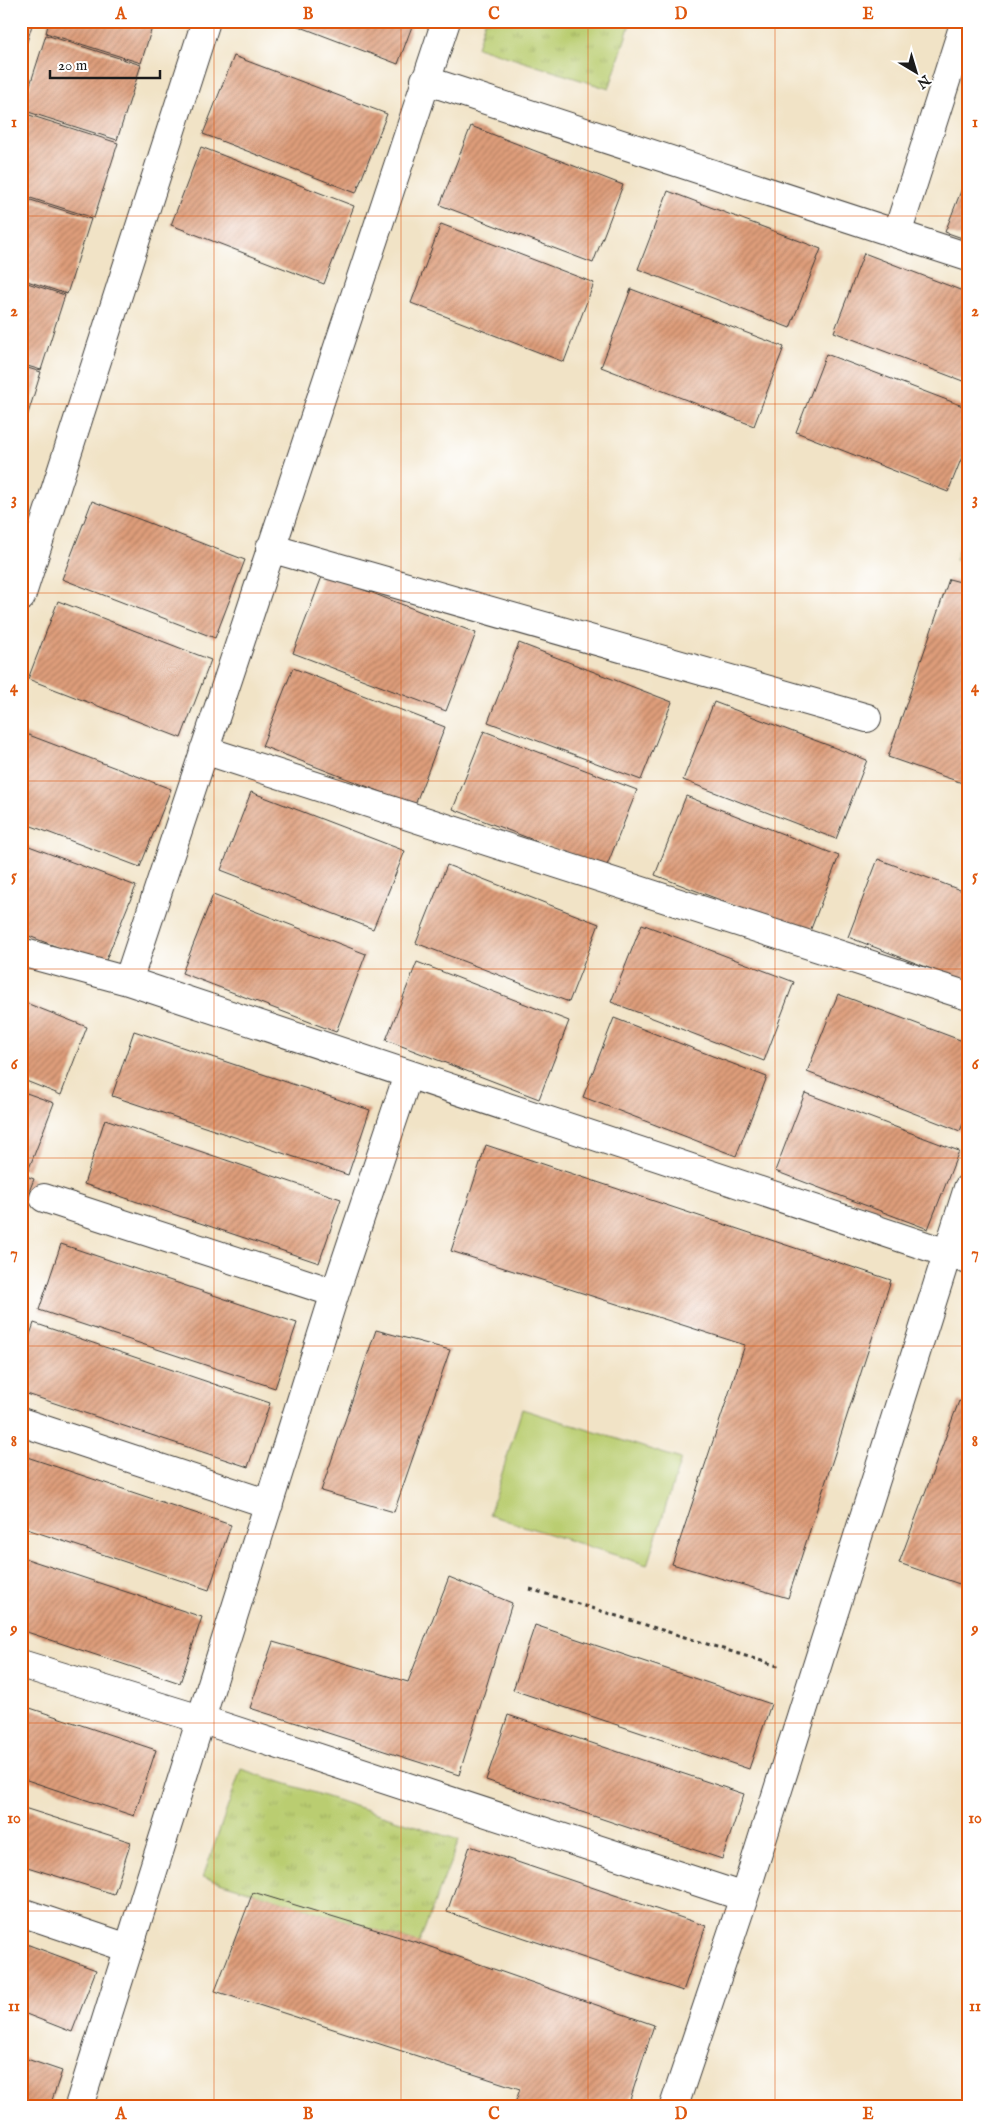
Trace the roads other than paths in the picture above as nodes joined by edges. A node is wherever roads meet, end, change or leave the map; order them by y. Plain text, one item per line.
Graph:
1 (206, 21) edge
2 (446, 21) edge
3 (965, 21) edge
4 (425, 80) junction
5 (897, 234) junction
6 (968, 257) edge
7 (270, 548) junction
8 (21, 597) edge
9 (867, 718) dead end
10 (204, 750) junction
11 (21, 952) edge
12 (128, 981) junction
13 (968, 996) edge
14 (408, 1075) junction
15 (968, 1188) edge
16 (44, 1198) dead end
17 (957, 1257) edge
18 (335, 1293) junction
19 (21, 1422) edge
20 (270, 1504) junction
21 (21, 1664) edge
22 (200, 1720) junction
23 (744, 1898) junction
24 (21, 1912) edge
25 (128, 1948) junction
26 (79, 2106) edge
27 (674, 2106) edge

1 - 8 street
2 - 4 street
3 - 5 street
4 - 5 street
4 - 7 street
5 - 6 street
7 - 9 street
7 - 10 street
10 - 12 street
10 - 13 street
11 - 12 street
12 - 14 street
14 - 17 street
14 - 18 street
15 - 17 street
16 - 18 street
17 - 23 street
18 - 20 street
19 - 20 street
20 - 22 street
21 - 22 street
22 - 23 street
22 - 25 street
23 - 27 street
24 - 25 street
25 - 26 street

